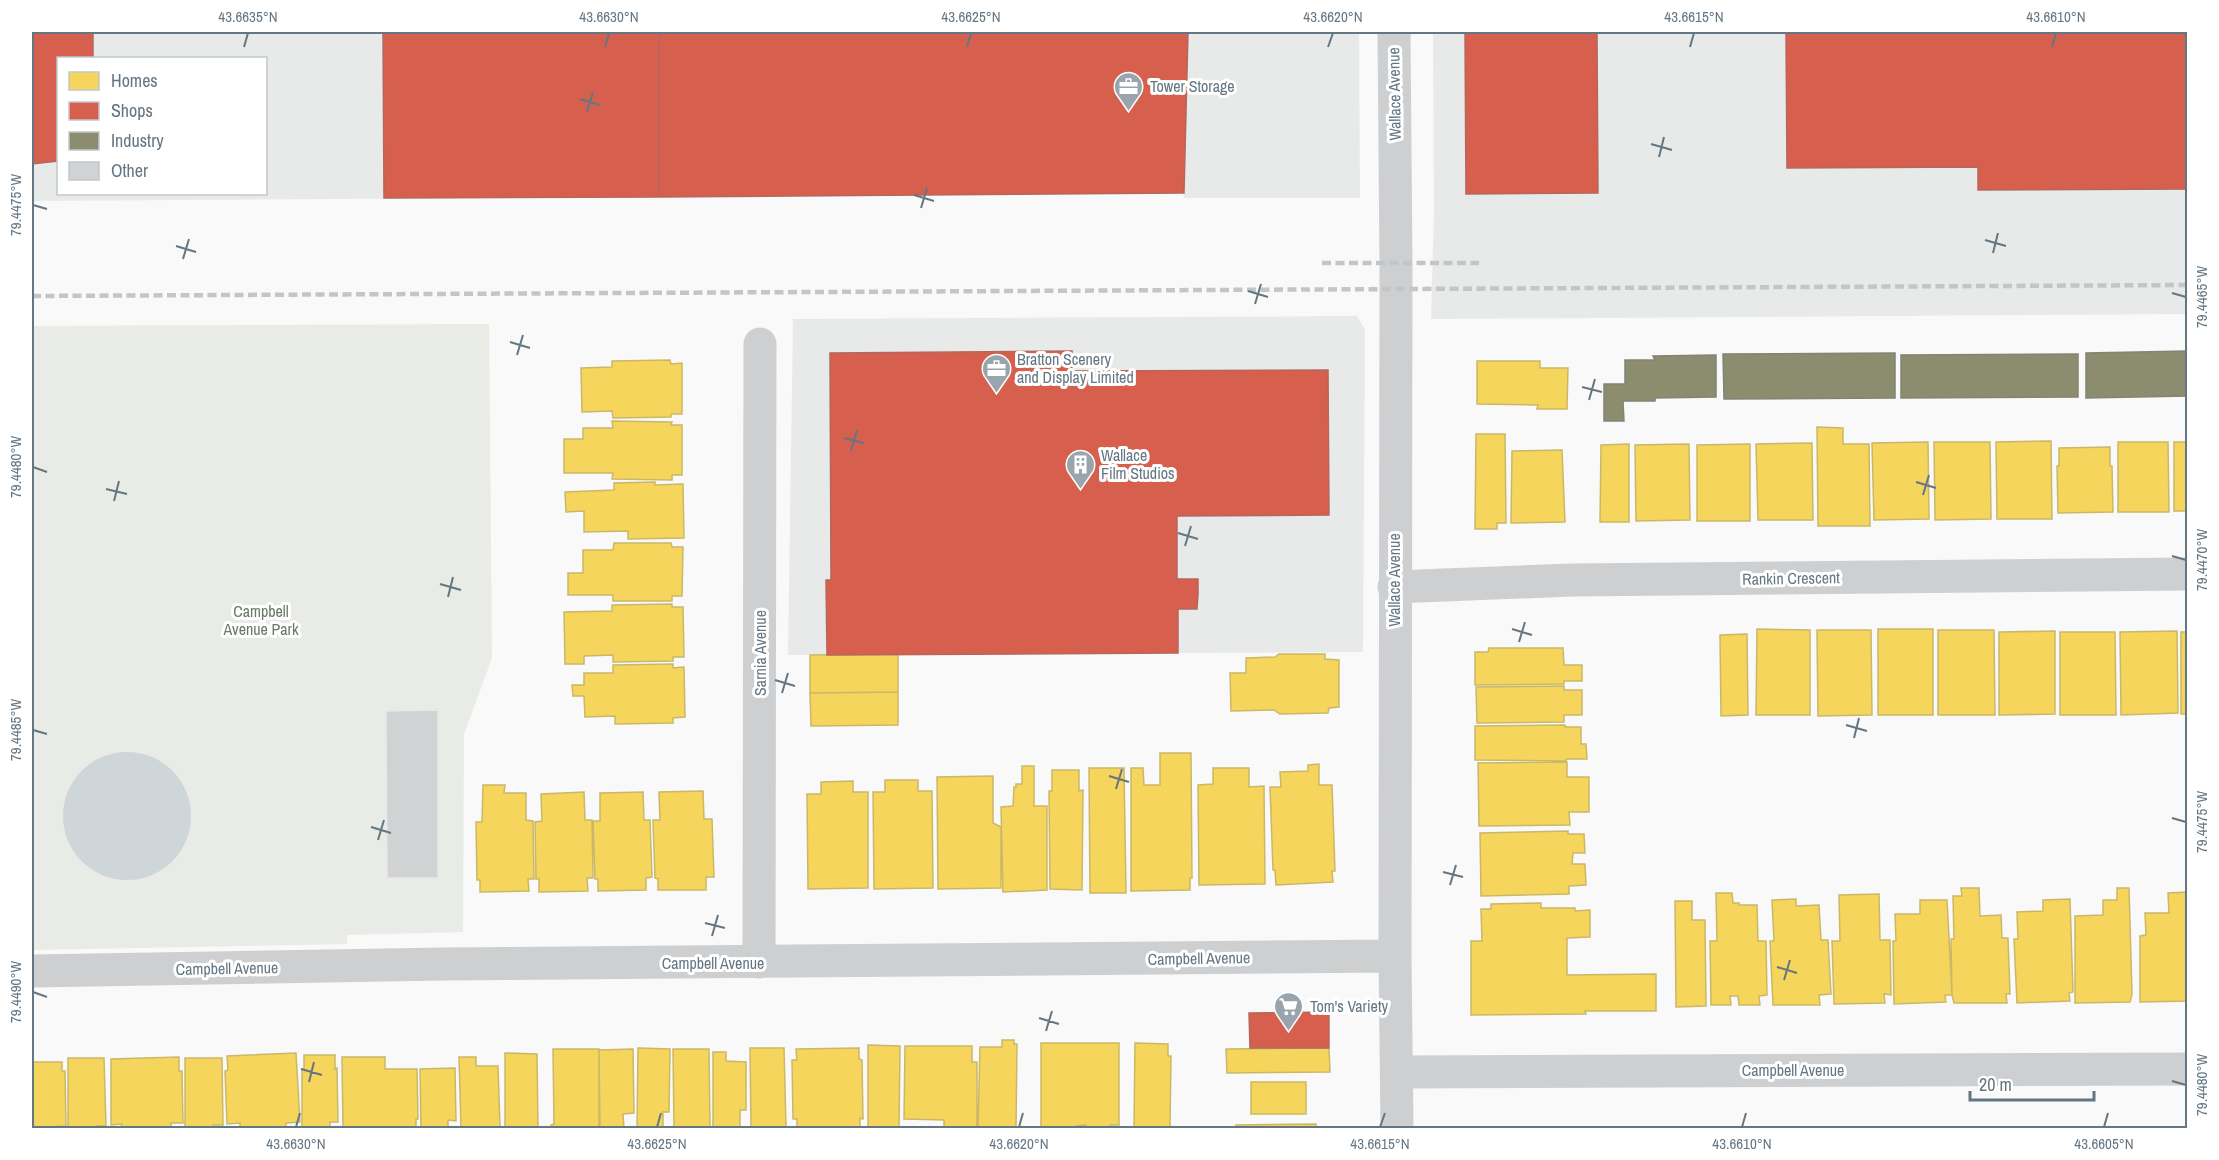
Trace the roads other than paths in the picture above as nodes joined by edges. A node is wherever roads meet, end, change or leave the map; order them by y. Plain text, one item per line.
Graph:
1 (1394, 32) edge
2 (760, 344) dead end
3 (2187, 574) edge
4 (1394, 587) junction
5 (1395, 956) junction
6 (759, 962) junction
7 (32, 971) edge
8 (2187, 1069) edge
9 (1398, 1072) junction
10 (1397, 1128) edge

1 - 4 street, Wallace Avenue
2 - 6 street, Sarnia Avenue
3 - 4 street, Rankin Crescent
4 - 5 street, Wallace Avenue
5 - 6 street, Campbell Avenue
5 - 9 street, Wallace Avenue
6 - 7 street, Campbell Avenue
8 - 9 street, Campbell Avenue
9 - 10 street, Wallace Avenue

